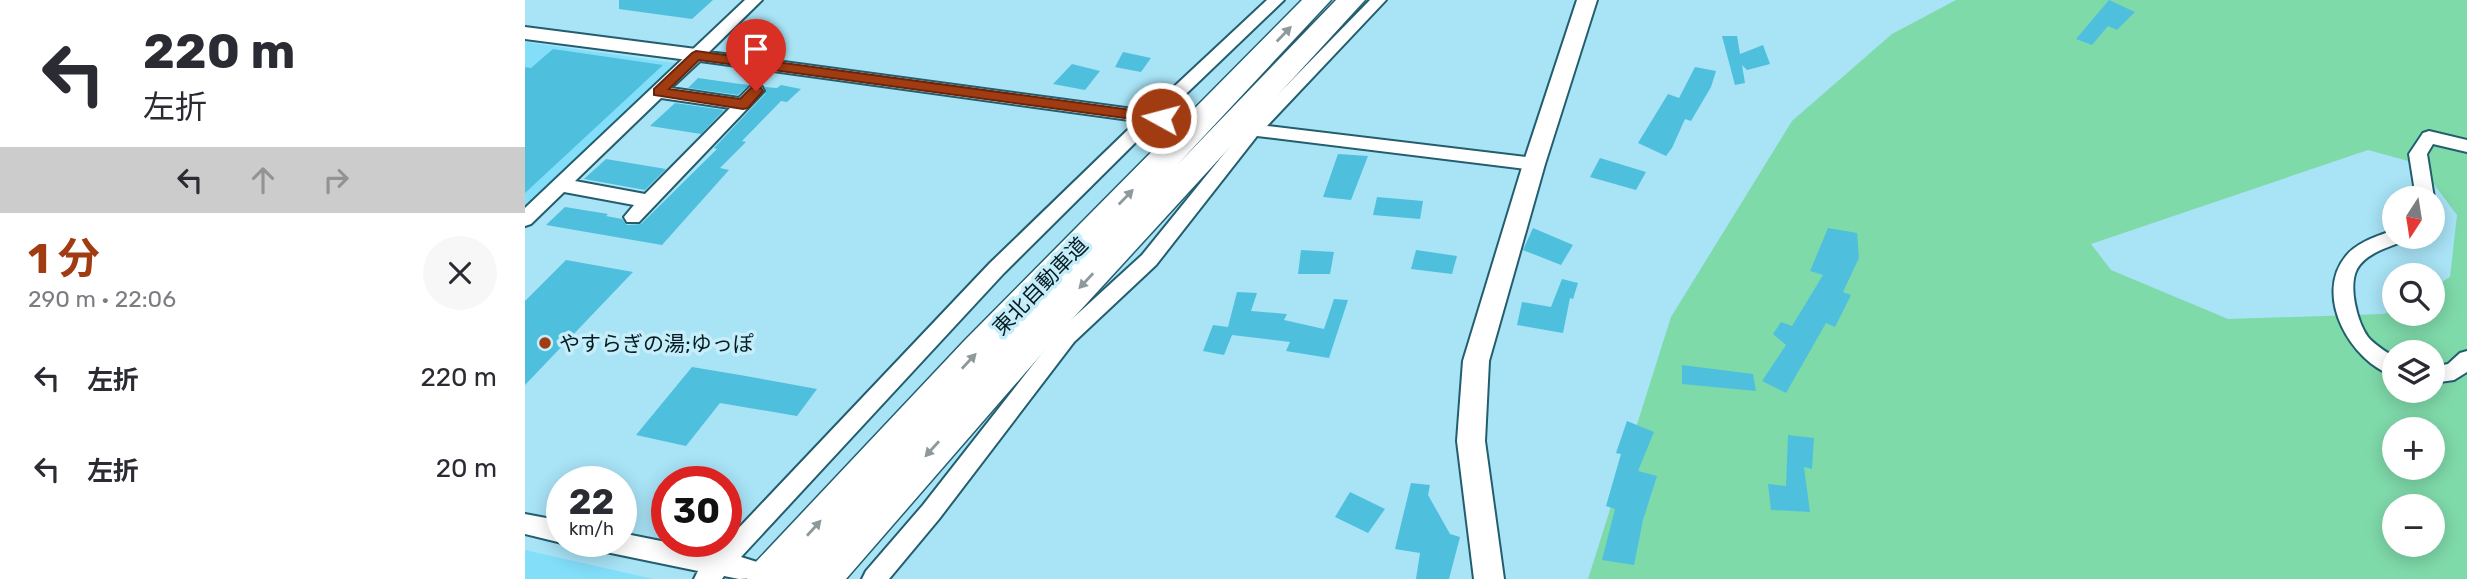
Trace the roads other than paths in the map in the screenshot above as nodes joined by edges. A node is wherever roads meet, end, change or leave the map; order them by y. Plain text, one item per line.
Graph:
1 (754, 0) edge
2 (1276, 0) edge
3 (1317, 0) edge
4 (1351, 0) edge
5 (1378, 0) edge
6 (1587, 0) edge
7 (525, 33) edge
8 (696, 55) junction
9 (756, 91) dead end
10 (658, 92) junction
11 (743, 104) junction
12 (1156, 118) junction
13 (1247, 130) junction
14 (2467, 146) edge
15 (1534, 164) junction
16 (560, 185) junction
17 (2423, 186) edge
18 (649, 201) junction
19 (633, 217) dead end
20 (525, 219) edge
21 (2382, 243) edge
22 (2467, 359) edge
23 (2382, 360) edge
24 (2445, 373) edge
25 (525, 524) edge
26 (546, 529) edge
27 (637, 550) edge
28 (713, 571) edge
29 (759, 575) edge
30 (818, 579) edge
31 (874, 579) edge
32 (1489, 579) edge

1 - 8 street
2 - 12 street
29 -> 3 highway, 東北自動車道
4 -> 30 highway, 東北自動車道
5 - 13 street
6 - 15 street
7 - 8 street
8 - 10 street
8 - 12 street
9 - 11 street
10 - 11 street
10 - 16 street
11 - 18 street
12 - 28 street
13 - 15 street
13 - 31 street
14 - 17 street
15 - 32 street
16 - 18 street
16 - 20 street
18 - 19 street
21 - 23 street
22 - 24 street
25 - 26 street
27 - 28 street
28 - 29 street

